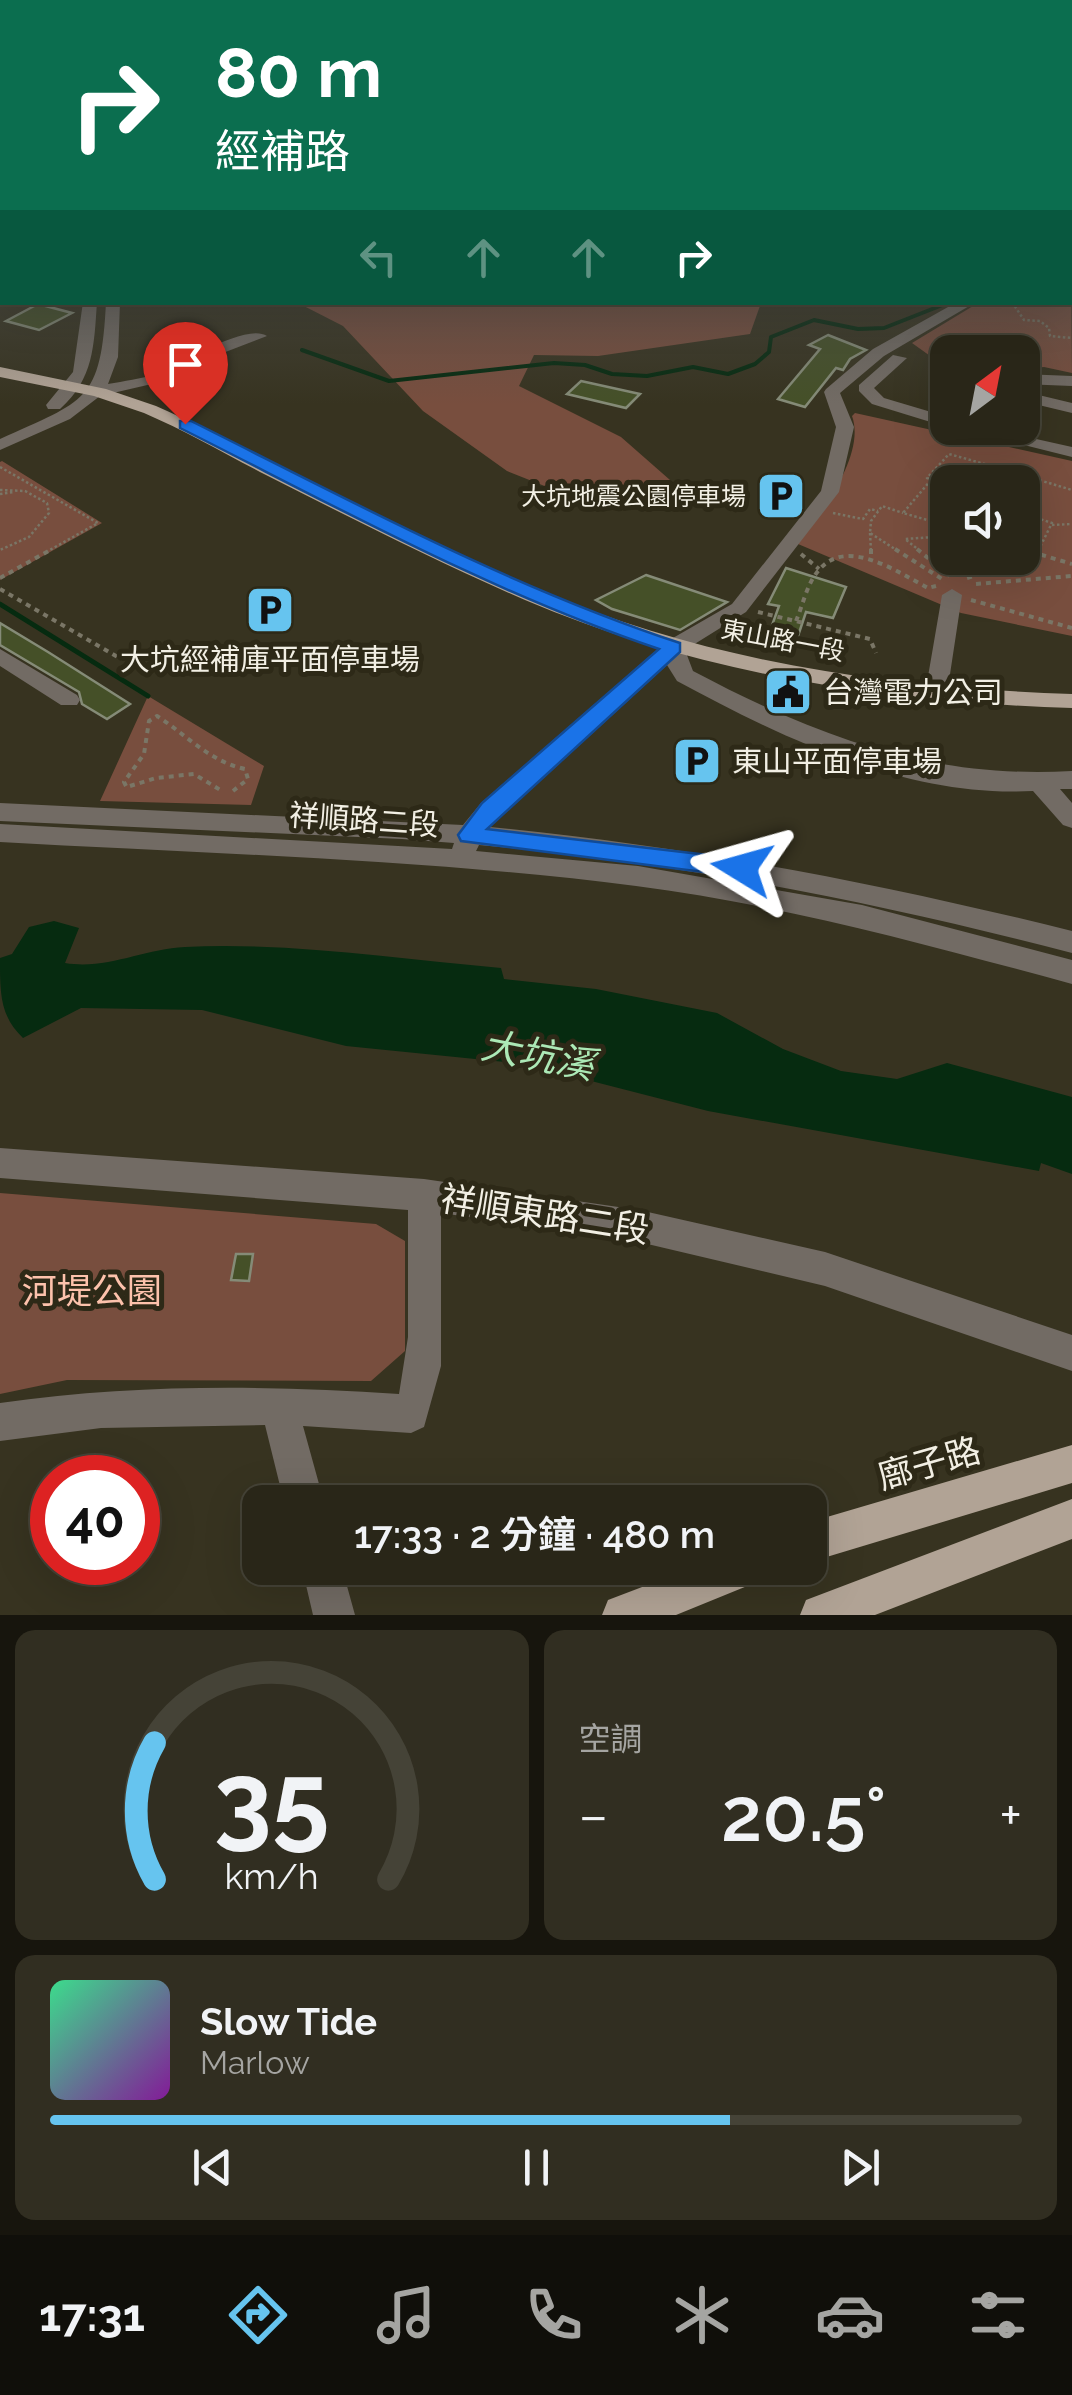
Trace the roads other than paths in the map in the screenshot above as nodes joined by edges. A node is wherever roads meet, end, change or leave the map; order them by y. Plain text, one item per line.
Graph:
1 (90, 305) edge
2 (113, 305) edge
3 (964, 305) edge
4 (259, 336) dead end
5 (899, 358) dead end
6 (0, 372) edge
7 (1040, 380) edge
8 (1072, 381) edge
9 (76, 387) junction
10 (98, 391) junction
11 (1040, 400) edge
12 (1072, 408) edge
13 (930, 417) edge
14 (0, 432) edge
15 (0, 445) edge
16 (1040, 445) edge
17 (1072, 452) edge
18 (952, 585) road end
19 (674, 647) junction
20 (0, 656) edge
21 (936, 694) junction
22 (69, 700) dead end
23 (1072, 701) edge
24 (1072, 780) edge
25 (1041, 784) junction
26 (0, 812) edge
27 (1072, 819) edge
28 (0, 833) edge
29 (466, 847) junction
30 (1072, 942) edge
31 (1072, 972) edge
32 (0, 1163) edge
33 (424, 1195) junction
34 (1072, 1354) edge
35 (278, 1404) junction
36 (0, 1422) edge
37 (1072, 1464) edge
38 (299, 1485) edge
39 (1072, 1519) edge
40 (827, 1537) edge
41 (326, 1585) edge
42 (700, 1585) edge
43 (334, 1615) edge
44 (623, 1615) edge
45 (821, 1615) edge

1 - 9 street
2 - 10 street
3 - 19 street
4 - 10 street
5 - 13 street
6 - 9 main road, 東山路一段
7 - 8 street
9 - 10 main road, 東山路一段
9 - 14 street
10 - 15 street
10 - 19 main road, 東山路一段
11 - 12 street
16 - 17 street
18 - 21 street
19 - 21 main road, 東山路一段
19 - 25 street
19 - 29 street
20 - 22 street
21 - 23 main road, 東山路一段
24 - 25 street
25 - 27 street
26 - 29 street, 祥順路二段
28 - 29 street, 祥順路二段
29 - 30 street, 祥順路二段
29 - 31 street, 祥順路二段
32 - 33 street, 祥順東路二段
33 - 34 street, 祥順東路二段
33 - 35 street
35 - 36 street
35 - 38 street
37 - 40 main road, 廍子路
39 - 45 main road
41 - 43 street
42 - 44 main road

